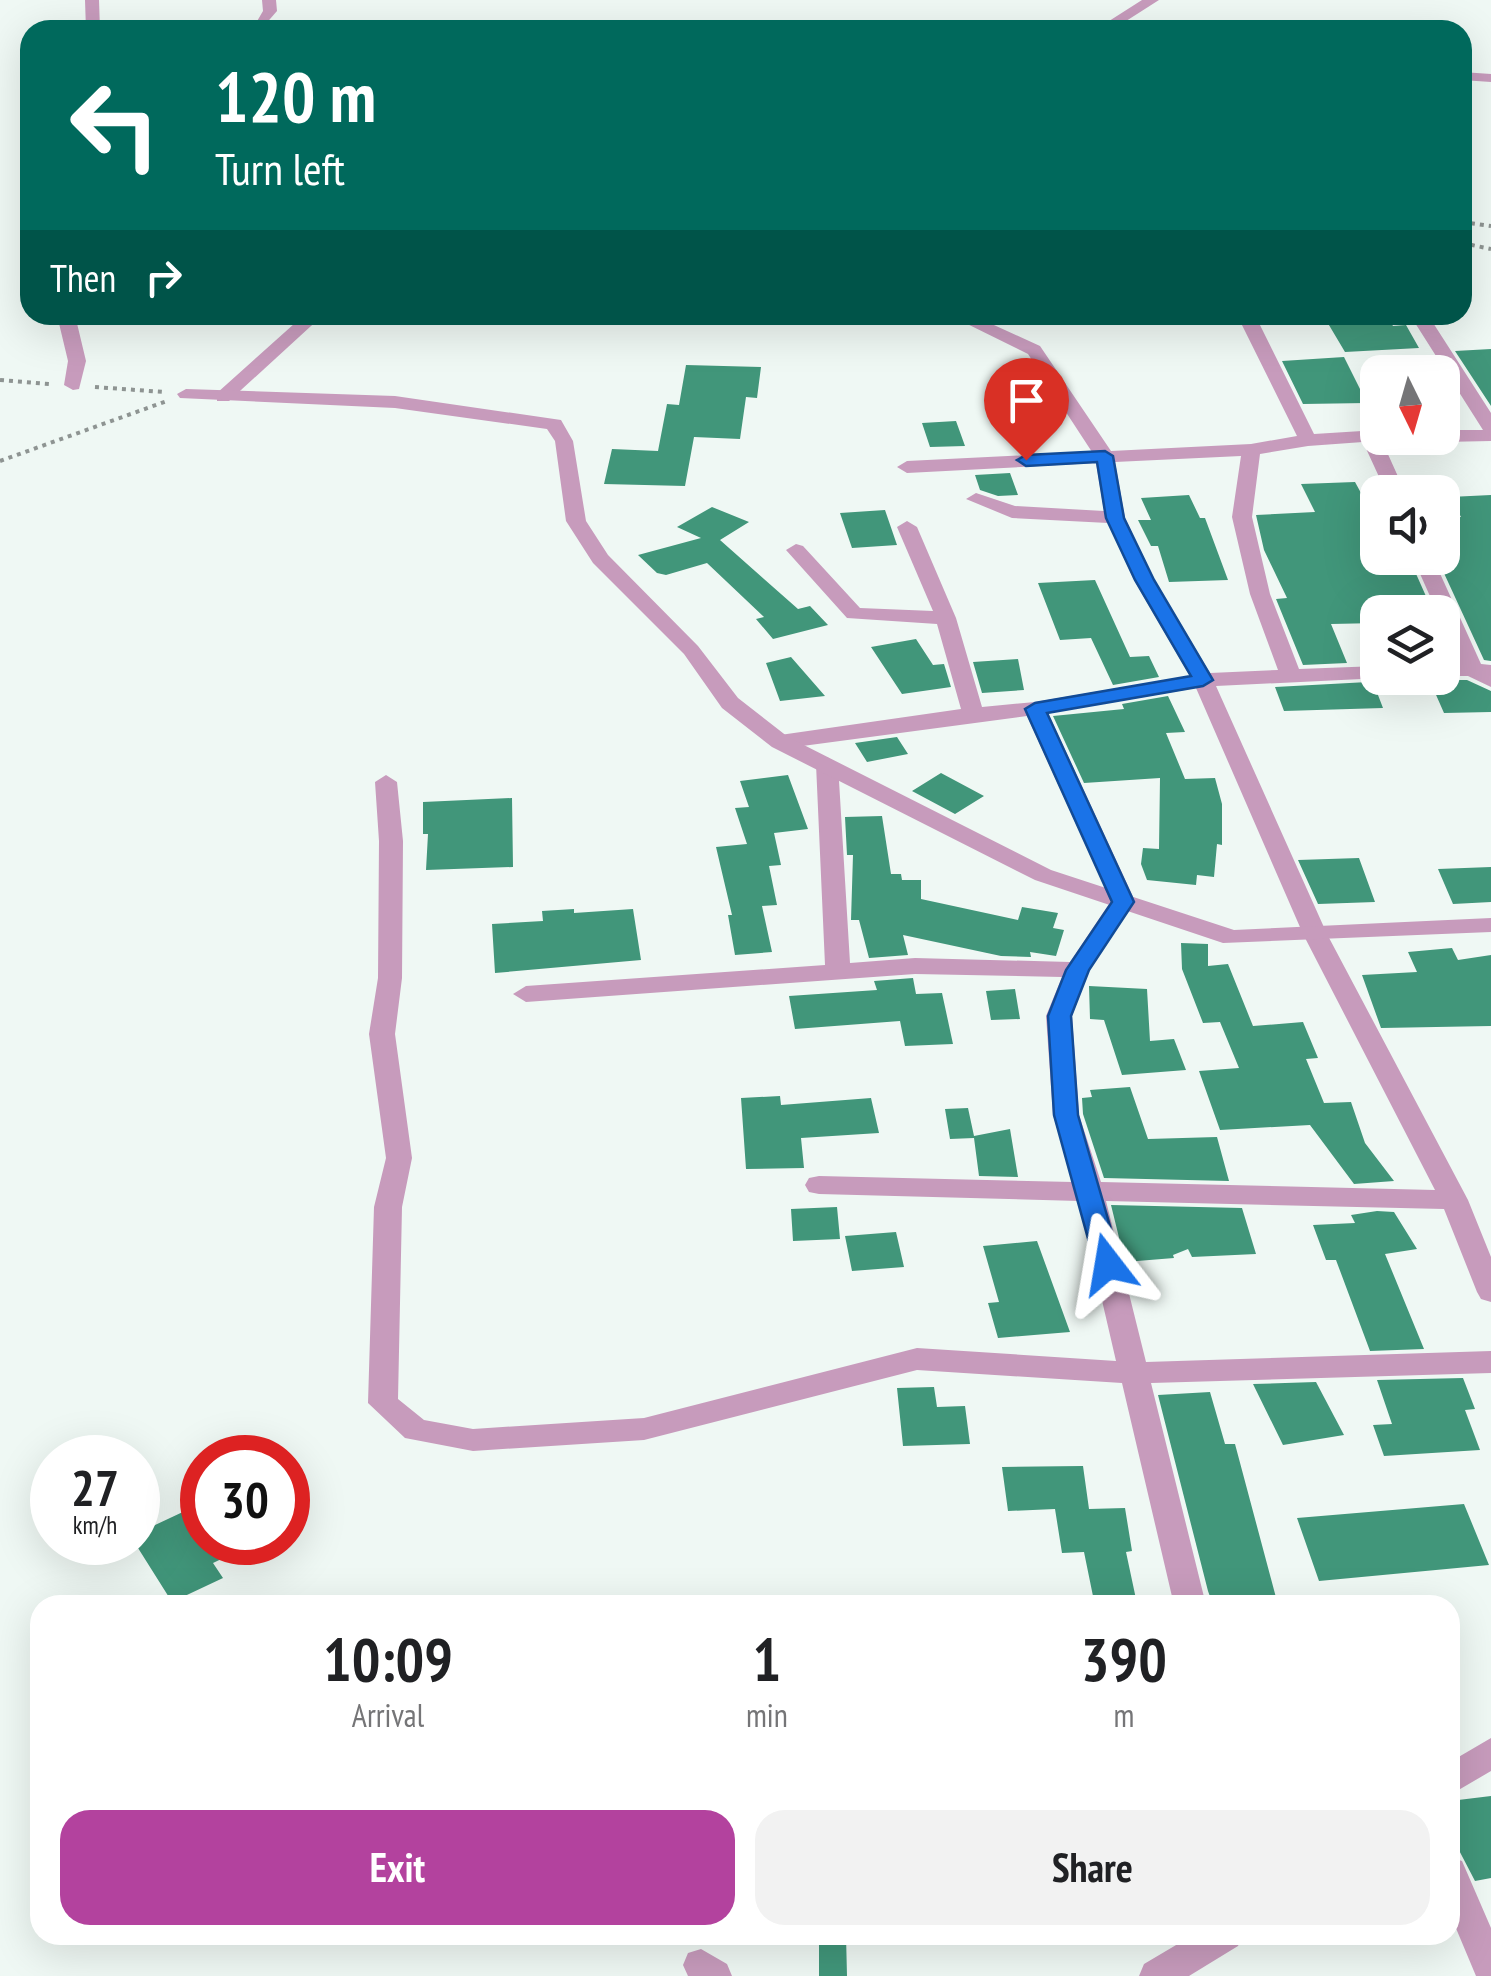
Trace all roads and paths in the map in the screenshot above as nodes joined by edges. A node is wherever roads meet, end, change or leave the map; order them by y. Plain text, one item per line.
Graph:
1 (1152, 0) edge
2 (1119, 20) edge
3 (68, 325) edge
4 (303, 325) edge
5 (980, 325) edge
6 (1251, 325) edge
7 (1425, 325) edge
8 (73, 386) dead end
9 (186, 394) joint
10 (222, 396) junction
11 (1491, 428) edge
12 (1491, 435) edge
13 (1460, 436) edge
14 (1360, 437) edge
15 (1308, 440) junction
16 (1250, 450) junction
17 (1105, 456) junction
18 (0, 460) edge
19 (906, 466) dead end
20 (976, 499) dead end
21 (1115, 518) junction
22 (907, 527) dead end
23 (796, 550) dead end
24 (1432, 575) edge
25 (946, 618) junction
26 (1360, 672) edge
27 (1460, 672) edge
28 (1290, 674) junction
29 (1485, 674) edge
30 (1203, 680) junction
31 (1035, 709) junction
32 (973, 714) junction
33 (780, 742) junction
34 (827, 764) junction
35 (386, 782) dead end
36 (1123, 902) junction
37 (1491, 925) edge
38 (1314, 934) junction
39 (1078, 970) junction
40 (838, 972) junction
41 (526, 994) dead end
42 (818, 1185) dead end
43 (1090, 1191) junction
44 (1454, 1200) junction
45 (1491, 1292) edge
46 (1491, 1362) edge
47 (1135, 1373) junction
48 (1188, 1595) edge
49 (1491, 1752) edge
50 (1460, 1774) edge
51 (1460, 1896) edge
52 (1208, 1945) edge
53 (1491, 1970) edge
54 (1157, 1976) edge

1 - 2 street
3 - 8 street
4 - 10 street
5 - 17 street
6 - 15 street
7 - 11 street
9 - 10 street
9 - 18 path
10 - 33 street
12 - 13 street
14 - 15 street
15 - 16 street
16 - 17 street
16 - 28 street
17 - 19 street
17 - 21 street
20 - 21 street
21 - 30 street
22 - 25 street
23 - 25 street
24 - 29 street
25 - 32 street
26 - 28 street
27 - 29 street
28 - 30 street
30 - 31 street
30 - 38 street
31 - 32 street
31 - 36 street
32 - 33 street
33 - 34 street
34 - 36 street
34 - 40 street
35 - 47 street
36 - 38 street
36 - 39 street
37 - 38 street
38 - 44 street
39 - 40 street
39 - 43 street
40 - 41 street
42 - 43 street
43 - 44 street
43 - 47 street
44 - 45 street
46 - 47 street
47 - 48 street
49 - 50 street
51 - 53 street
52 - 54 street

